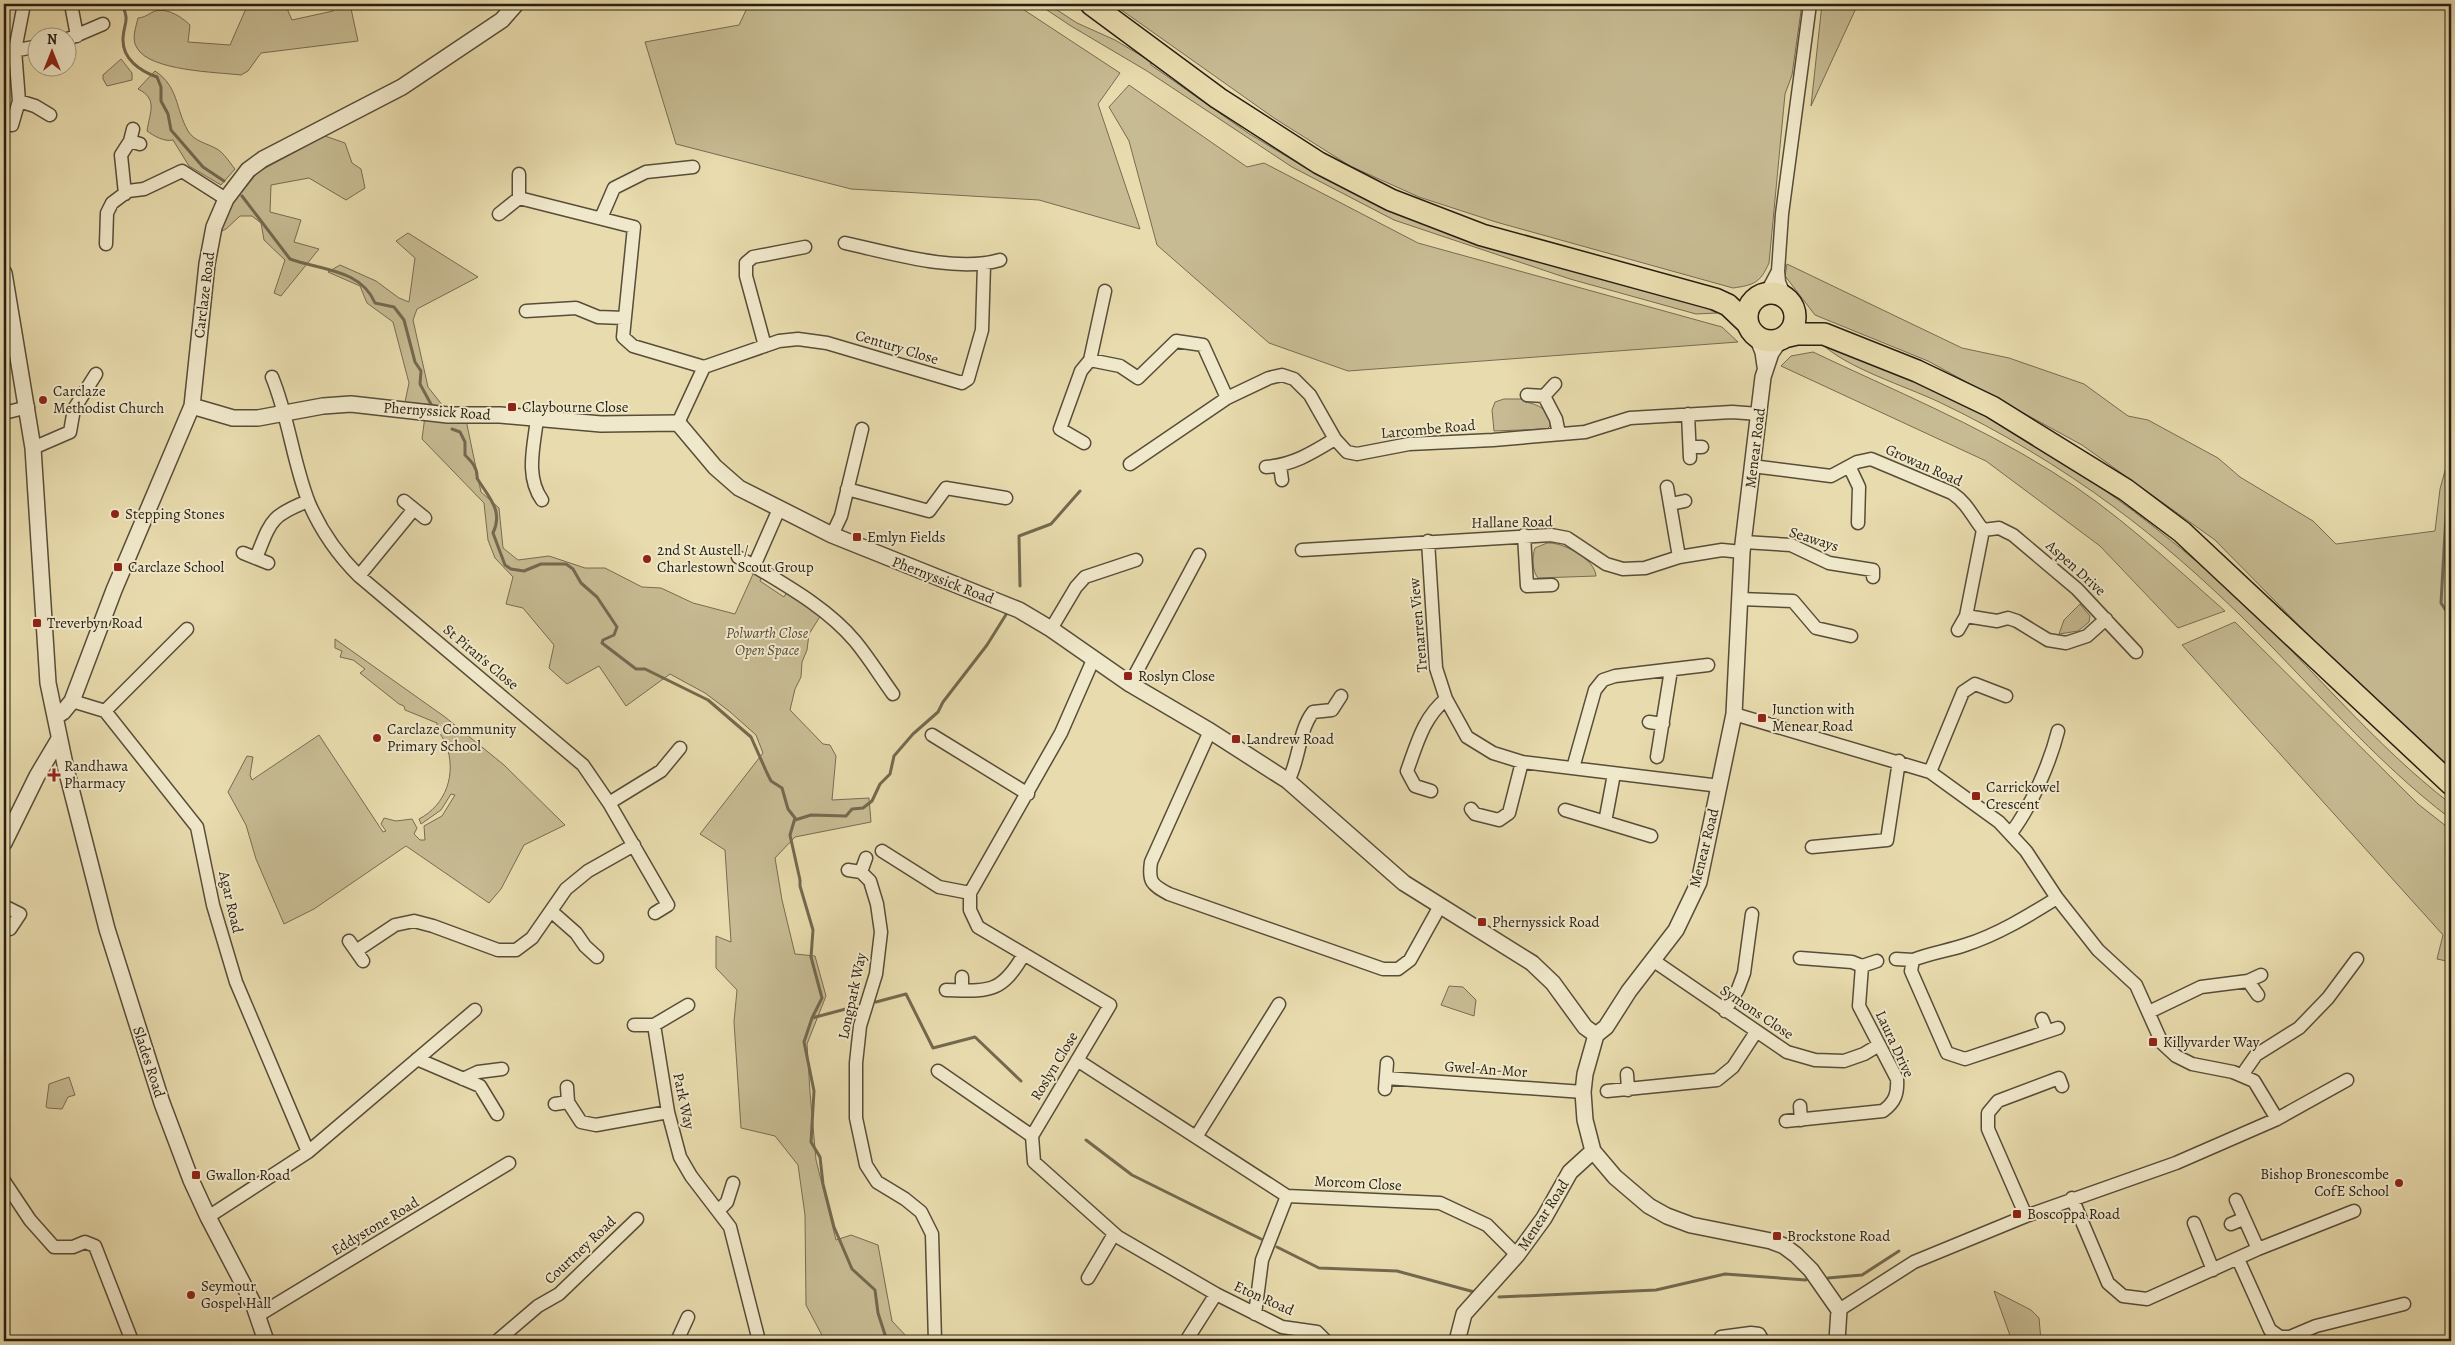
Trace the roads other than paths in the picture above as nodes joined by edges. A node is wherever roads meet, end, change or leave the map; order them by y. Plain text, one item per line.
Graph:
1 (24, 4) edge
2 (71, 4) edge
3 (516, 4) edge
4 (1091, 4) edge
5 (1810, 4) edge
6 (103, 24) dead end
7 (72, 28) edge
8 (78, 34) edge
9 (28, 48) edge
10 (9, 51) edge
11 (19, 101) junction
12 (50, 115) dead end
13 (4, 125) edge
14 (134, 138) dead end
15 (693, 167) dead end
16 (519, 174) dead end
17 (125, 194) junction
18 (519, 198) junction
19 (226, 199) junction
20 (499, 214) dead end
21 (601, 218) junction
22 (846, 243) dead end
23 (106, 244) dead end
24 (805, 246) dead end
25 (1000, 260) dead end
26 (984, 265) junction
27 (1778, 271) junction
28 (4, 273) edge
29 (1105, 291) dead end
30 (1758, 296) junction
31 (1715, 299) junction
32 (1788, 302) junction
33 (526, 310) dead end
34 (624, 318) junction
35 (1752, 331) junction
36 (1824, 334) junction
37 (1782, 338) junction
38 (765, 346) junction
39 (1090, 360) junction
40 (704, 368) junction
41 (1765, 368) junction
42 (96, 374) dead end
43 (272, 377) dead end
44 (1555, 384) dead end
45 (1527, 395) dead end
46 (1544, 396) junction
47 (1227, 398) junction
48 (192, 406) junction
49 (28, 407) junction
50 (4, 413) edge
51 (285, 414) junction
52 (1688, 414) junction
53 (1759, 414) junction
54 (537, 419) junction
55 (678, 423) junction
56 (862, 428) dead end
57 (1559, 434) junction
58 (1335, 439) junction
59 (1084, 443) dead end
60 (33, 448) junction
61 (1694, 451) dead end
62 (1130, 464) dead end
63 (1280, 466) junction
64 (1752, 466) junction
65 (1266, 467) dead end
66 (1850, 468) junction
67 (1282, 480) dead end
68 (1667, 488) dead end
69 (847, 489) junction
70 (1006, 498) dead end
71 (542, 500) dead end
72 (308, 501) junction
73 (404, 501) dead end
74 (1685, 501) dead end
75 (1671, 504) junction
76 (414, 509) junction
77 (779, 509) junction
78 (425, 518) dead end
79 (1858, 523) dead end
80 (1983, 530) junction
81 (832, 535) junction
82 (1524, 535) junction
83 (1428, 541) junction
84 (1743, 547) junction
85 (1302, 550) dead end
86 (243, 553) dead end
87 (1199, 555) dead end
88 (738, 557) dead end
89 (1679, 557) junction
90 (1136, 560) dead end
91 (754, 566) junction
92 (1874, 569) dead end
93 (359, 576) junction
94 (1552, 585) dead end
95 (1740, 599) junction
96 (1966, 616) junction
97 (2106, 619) junction
98 (188, 629) dead end
99 (1051, 629) junction
100 (1958, 630) dead end
101 (1852, 636) dead end
102 (2136, 652) dead end
103 (1093, 660) junction
104 (1708, 665) dead end
105 (1671, 670) junction
106 (1130, 684) junction
107 (893, 694) dead end
108 (1340, 696) dead end
109 (2006, 696) dead end
110 (1446, 699) junction
111 (72, 701) junction
112 (104, 711) junction
113 (1734, 714) junction
114 (55, 717) junction
115 (1649, 722) dead end
116 (1663, 724) junction
117 (1210, 730) junction
118 (2058, 731) dead end
119 (932, 735) dead end
120 (59, 739) junction
121 (681, 744) dead end
122 (1657, 757) dead end
123 (1899, 761) junction
124 (1522, 762) junction
125 (1573, 768) junction
126 (1930, 772) junction
127 (1614, 774) junction
128 (1288, 781) junction
129 (2451, 784) edge
130 (1720, 786) junction
131 (1430, 791) dead end
132 (1028, 794) junction
133 (609, 803) junction
134 (1471, 809) dead end
135 (1565, 810) dead end
136 (1605, 822) junction
137 (2011, 833) junction
138 (1651, 836) dead end
139 (4, 843) edge
140 (634, 845) junction
141 (1812, 846) dead end
142 (882, 851) dead end
143 (866, 858) dead end
144 (848, 870) dead end
145 (861, 872) junction
146 (970, 893) junction
147 (2057, 898) junction
148 (4, 906) edge
149 (1440, 906) junction
150 (550, 910) junction
151 (655, 913) dead end
152 (1752, 914) dead end
153 (10, 929) dead end
154 (356, 951) dead end
155 (1024, 954) junction
156 (597, 957) dead end
157 (1800, 958) dead end
158 (2357, 959) dead end
159 (1896, 960) dead end
160 (1913, 960) junction
161 (1654, 961) junction
162 (1877, 961) dead end
163 (1862, 966) junction
164 (2261, 974) dead end
165 (2248, 981) junction
166 (946, 990) dead end
167 (2258, 995) dead end
168 (1279, 1004) dead end
169 (688, 1005) dead end
170 (475, 1010) dead end
171 (1725, 1011) junction
172 (2149, 1012) junction
173 (634, 1025) dead end
174 (654, 1025) junction
175 (2049, 1026) dead end
176 (1756, 1032) junction
177 (1596, 1035) junction
178 (1879, 1045) junction
179 (417, 1059) junction
180 (1077, 1060) junction
181 (1388, 1063) dead end
182 (502, 1069) dead end
183 (938, 1071) dead end
184 (1627, 1074) dead end
185 (2242, 1075) junction
186 (463, 1079) junction
187 (2347, 1080) dead end
188 (2062, 1086) dead end
189 (568, 1087) dead end
190 (1628, 1090) junction
191 (1583, 1092) junction
192 (1607, 1092) dead end
193 (568, 1102) junction
194 (555, 1104) dead end
195 (1800, 1106) dead end
196 (668, 1112) junction
197 (497, 1114) dead end
198 (2277, 1119) junction
199 (1802, 1120) junction
200 (1786, 1121) dead end
201 (1032, 1136) junction
202 (1196, 1137) junction
203 (1593, 1151) junction
204 (308, 1152) junction
205 (509, 1163) dead end
206 (4, 1181) edge
207 (733, 1183) dead end
208 (1287, 1196) junction
209 (2072, 1198) junction
210 (2236, 1200) dead end
211 (2354, 1210) dead end
212 (718, 1211) junction
213 (2026, 1216) junction
214 (208, 1217) junction
215 (637, 1219) dead end
216 (2243, 1219) junction
217 (2194, 1222) dead end
218 (2231, 1224) dead end
219 (1114, 1234) junction
220 (2258, 1249) junction
221 (1517, 1255) junction
222 (2238, 1259) junction
223 (2213, 1270) junction
224 (1088, 1278) dead end
225 (1216, 1294) junction
226 (2396, 1302) dead end
227 (1839, 1310) junction
228 (1255, 1314) junction
229 (257, 1316) junction
230 (688, 1317) dead end
231 (1721, 1338) dead end
232 (2280, 1339) edge
233 (132, 1341) edge
234 (266, 1341) edge
235 (497, 1341) edge
236 (677, 1341) edge
237 (759, 1341) edge
238 (935, 1341) edge
239 (1186, 1341) edge
240 (1326, 1341) edge
241 (1457, 1341) edge
242 (1763, 1341) edge
243 (1837, 1341) edge

1 - 10 street
2 - 7 street
3 - 19 street, Carclaze Road
4 - 31 highway
5 - 27 street
6 - 8 street
9 - 10 street
10 - 11 street
11 - 12 street
11 - 13 street
14 - 17 street
15 - 21 street
16 - 18 street
17 - 19 street
17 - 23 street
18 - 20 street
18 - 21 street
19 - 48 street, Carclaze Road
21 - 34 street
22 - 26 street
24 - 38 street
25 - 26 street
26 - 38 street, Century Close
27 - 30 street
27 - 32 street
28 - 49 street
29 - 39 street
30 - 31 highway
30 - 32 highway
30 - 35 highway
31 - 35 highway
32 - 36 highway
32 - 37 highway
33 - 34 street
34 - 40 street
35 - 37 highway
35 - 41 street, Menear Road
36 - 37 highway
36 - 129 highway
37 - 41 street, Menear Road
38 - 40 street, Century Close
39 - 47 street
39 - 59 street
40 - 55 street
41 - 53 street, Menear Road
42 - 60 street
43 - 51 street, St Piran's Close
44 - 46 street
45 - 46 street
46 - 57 street
47 - 58 street, Larcombe Road
47 - 62 street, Larcombe Road
48 - 51 street, Phernyssick Road
48 - 111 street, Carclaze Road
49 - 50 street
49 - 60 street
51 - 54 street, Phernyssick Road
51 - 72 street, St Piran's Close
52 - 53 street, Larcombe Road
52 - 57 street, Larcombe Road
52 - 61 street
53 - 64 street, Menear Road
54 - 55 street, Phernyssick Road
54 - 71 street
55 - 77 street, Phernyssick Road
56 - 69 street
57 - 58 street, Larcombe Road
58 - 63 street
60 - 114 street
63 - 65 street
63 - 67 street
64 - 66 street, Growan Road
64 - 84 street, Menear Road
66 - 79 street
66 - 80 street, Growan Road
68 - 75 street
69 - 70 street
69 - 81 street
72 - 86 street
72 - 93 street, St Piran's Close
73 - 76 street
74 - 75 street
75 - 89 street
76 - 78 street
76 - 93 street
77 - 81 street, Phernyssick Road
77 - 91 street
80 - 96 street
80 - 97 street, Aspen Drive
81 - 99 street, Phernyssick Road
82 - 83 street, Hallane Road
82 - 89 street, Hallane Road
82 - 94 street
83 - 85 street, Hallane Road
83 - 110 street, Trenarren View
84 - 89 street, Hallane Road
84 - 92 street, Seaways
84 - 95 street, Menear Road
87 - 106 street
88 - 91 street
90 - 99 street
91 - 107 street
93 - 133 street, St Piran's Close
95 - 101 street
95 - 113 street, Menear Road
96 - 97 street
96 - 100 street
97 - 102 street, Aspen Drive
98 - 112 street
99 - 103 street, Phernyssick Road
103 - 106 street, Phernyssick Road
103 - 132 street
104 - 105 street
105 - 116 street
105 - 125 street
106 - 117 street, Phernyssick Road
108 - 128 street
109 - 126 street
110 - 124 street, Trenarren View
110 - 131 street
111 - 112 street
111 - 114 street, Carclaze Road
112 - 204 street, Agar Road
113 - 123 street
113 - 130 street, Menear Road
114 - 120 street
115 - 116 street
116 - 122 street
117 - 128 street, Phernyssick Road
117 - 149 street
118 - 137 street
119 - 132 street
120 - 139 street
120 - 214 street, Slades Road
121 - 133 street
123 - 126 street
123 - 141 street
124 - 125 street, Trenarren View
124 - 134 street
125 - 127 street, Trenarren View
126 - 137 street
127 - 130 street, Trenarren View
127 - 136 street
128 - 149 street, Phernyssick Road
130 - 161 street, Menear Road
132 - 146 street
133 - 140 street, St Piran's Close
135 - 136 street
136 - 138 street
137 - 147 street
140 - 150 street
140 - 151 street, St Piran's Close
142 - 146 street
143 - 145 street
144 - 145 street
145 - 238 street, Longpark Way
146 - 155 street, Roslyn Close
147 - 160 street
147 - 172 street
148 - 153 street
149 - 177 street, Phernyssick Road
150 - 154 street
150 - 156 street
152 - 171 street
155 - 166 street
155 - 180 street, Roslyn Close
157 - 163 street
158 - 185 street
159 - 160 street
160 - 175 street
161 - 171 street, Symons Close
161 - 177 street, Menear Road
162 - 163 street
163 - 178 street, Laura Drive
164 - 165 street
165 - 167 street
165 - 172 street
168 - 202 street
169 - 174 street
170 - 179 street
171 - 176 street, Symons Close
172 - 185 street
173 - 174 street
174 - 196 street, Park Way
176 - 178 street, Symons Close
176 - 190 street
177 - 191 street, Menear Road
178 - 199 street, Laura Drive
179 - 186 street
179 - 204 street
180 - 201 street, Roslyn Close
180 - 202 street
181 - 191 street, Gwel-An-Mor
182 - 186 street
183 - 201 street
184 - 190 street
185 - 198 street
186 - 197 street
187 - 198 street
188 - 213 street
189 - 193 street
190 - 192 street
191 - 203 street, Menear Road
193 - 194 street
193 - 196 street
195 - 199 street
196 - 212 street, Park Way
198 - 209 street
199 - 200 street, Laura Drive
201 - 219 street
202 - 208 street
203 - 221 street, Menear Road
203 - 227 street
204 - 214 street
205 - 229 street, Eddystone Road
206 - 233 street
207 - 212 street
208 - 221 street, Morcom Close
208 - 228 street
209 - 213 street
209 - 223 street
210 - 216 street
211 - 220 street
212 - 237 street, Park Way
213 - 227 street
214 - 229 street, Slades Road
215 - 235 street, Courtney Road
216 - 218 street
216 - 220 street
217 - 223 street
219 - 224 street
219 - 225 street
220 - 222 street
221 - 241 street, Menear Road
222 - 223 street
222 - 232 street
225 - 228 street, Eton Road
225 - 239 street
226 - 232 street
227 - 243 street
228 - 240 street, Eton Road
229 - 234 street, Slades Road
230 - 236 street
231 - 242 street

